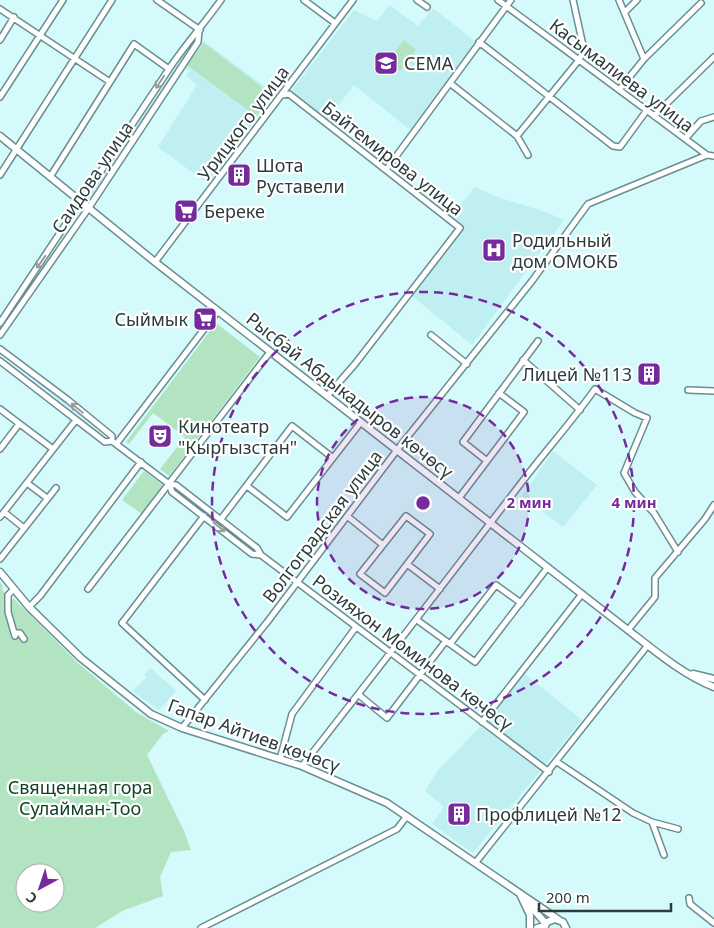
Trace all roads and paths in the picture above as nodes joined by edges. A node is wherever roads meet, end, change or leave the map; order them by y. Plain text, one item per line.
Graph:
1 (63, 0) edge
2 (112, 0) edge
3 (157, 0) edge
4 (221, 0) edge
5 (304, 0) edge
6 (353, 0) edge
7 (417, 0) edge
8 (498, 0) edge
9 (510, 0) edge
10 (572, 0) edge
11 (619, 0) edge
12 (637, 0) edge
13 (701, 3) dead end
14 (505, 6) junction
15 (427, 7) dead end
16 (0, 9) edge
17 (625, 12) junction
18 (14, 18) junction
19 (335, 23) junction
20 (200, 30) junction
21 (40, 34) junction
22 (0, 40) edge
23 (479, 42) junction
24 (714, 57) edge
25 (74, 58) junction
26 (644, 59) junction
27 (579, 60) junction
28 (168, 69) junction
29 (110, 82) junction
30 (451, 84) junction
31 (619, 90) junction
32 (282, 95) junction
33 (0, 97) edge
34 (550, 98) junction
35 (646, 110) junction
36 (654, 116) junction
37 (714, 117) edge
38 (0, 136) edge
39 (517, 136) junction
40 (685, 139) junction
41 (16, 149) junction
42 (528, 155) dead end
43 (707, 155) junction
44 (714, 156) edge
45 (386, 170) junction
46 (0, 175) edge
47 (50, 177) junction
48 (81, 203) junction
49 (88, 209) junction
50 (155, 262) junction
51 (218, 311) junction
52 (0, 323) edge
53 (0, 335) edge
54 (431, 335) dead end
55 (538, 340) dead end
56 (0, 349) edge
57 (270, 352) junction
58 (523, 360) junction
59 (0, 361) edge
60 (467, 364) junction
61 (688, 390) dead end
62 (714, 391) edge
63 (499, 393) junction
64 (327, 396) junction
65 (0, 409) edge
66 (580, 410) junction
67 (76, 420) junction
68 (361, 422) junction
69 (19, 424) junction
70 (114, 442) junction
71 (0, 449) edge
72 (53, 450) junction
73 (397, 450) junction
74 (333, 458) junction
75 (486, 461) junction
76 (141, 462) junction
77 (27, 483) junction
78 (169, 484) junction
79 (247, 486) junction
80 (56, 488) dead end
81 (47, 498) junction
82 (458, 498) junction
83 (714, 505) edge
84 (4, 512) junction
85 (204, 516) junction
86 (347, 516) junction
87 (0, 517) edge
88 (221, 519) junction
89 (491, 523) junction
90 (24, 528) junction
91 (383, 545) junction
92 (678, 552) junction
93 (260, 555) junction
94 (0, 559) edge
95 (407, 564) junction
96 (548, 567) junction
97 (0, 572) edge
98 (297, 582) junction
99 (14, 589) junction
100 (88, 589) dead end
101 (440, 589) junction
102 (582, 594) junction
103 (521, 603) junction
104 (29, 607) junction
105 (417, 620) junction
106 (356, 627) junction
107 (628, 630) junction
108 (24, 639) dead end
109 (448, 643) junction
110 (648, 645) junction
111 (391, 654) junction
112 (687, 672) junction
113 (420, 675) junction
114 (714, 679) edge
115 (714, 687) edge
116 (359, 695) junction
117 (205, 700) junction
118 (482, 722) junction
119 (182, 728) junction
120 (280, 759) junction
121 (557, 762) junction
122 (302, 766) junction
123 (549, 772) junction
124 (407, 816) junction
125 (652, 822) junction
126 (678, 829) dead end
127 (664, 855) dead end
128 (476, 862) junction
129 (520, 894) junction
130 (689, 898) dead end
131 (714, 923) edge
132 (563, 924) edge
133 (545, 926) edge
134 (200, 928) edge
135 (530, 928) edge
136 (536, 928) edge
137 (574, 928) edge

1 - 21 street
2 - 25 street
3 - 20 street
4 - 20 street, Саидова улица
5 - 19 street
6 - 19 street, Урицкого улица
7 - 15 street
8 - 14 street, Касымалиева улица
9 - 14 street
10 - 27 street
11 - 17 street
12 - 17 street
13 - 26 street
14 - 23 street
14 - 27 street, Касымалиева улица
16 - 18 street
17 - 26 street
18 - 21 street
18 - 22 street
19 - 32 street, Урицкого улица
20 - 28 street, Саидова улица
20 - 49 street, Саидова улица
21 - 25 street
21 - 33 street
23 - 30 street
23 - 34 street
24 - 36 street
25 - 29 street
25 - 41 street
26 - 31 street
27 - 31 street, Касымалиева улица
27 - 34 street
28 - 29 street
28 -> 48 street, Саидова улица
29 - 47 street
30 - 39 street
30 - 45 street
31 - 35 street, Касымалиева улица
32 - 45 street, Байтемирова улица
32 - 50 street, Урицкого улица
34 - 35 street
34 - 39 street
35 - 36 street, Касымалиева улица
36 - 40 street, Касымалиева улица
37 - 40 street
38 - 41 main road, Рысбай Абдыкадыров көчөсү
39 - 42 street
40 - 43 street, Касымалиева улица
41 - 46 street
41 - 47 main road, Рысбай Абдыкадыров көчөсү
43 - 44 street
43 - 60 street, Волгоградская улица
45 - 64 street, Байтемирова улица
47 - 48 main road, Рысбай Абдыкадыров көчөсү
48 - 49 main road, Рысбай Абдыкадыров көчөсү
48 -> 52 street, Саидова улица
49 - 50 main road, Рысбай Абдыкадыров көчөсү
49 - 53 street, Саидова улица
50 - 51 main road, Рысбай Абдыкадыров көчөсү
51 - 57 main road, Рысбай Абдыкадыров көчөсү
51 - 70 street
54 - 60 street
55 - 58 street
70 -> 56 street, Розияхон Моминова көчөсү
57 - 64 main road, Рысбай Абдыкадыров көчөсү
57 - 78 street
58 - 63 street
58 - 66 street
59 - 67 street, Розияхон Моминова көчөсү
60 - 73 street, Волгоградская улица
61 - 62 street
63 - 75 street
63 - 75 street
64 - 68 main road, Рысбай Абдыкадыров көчөсү
65 - 69 street
66 - 89 street
66 - 92 street
67 - 70 street, Розияхон Моминова көчөсү
67 - 72 street
68 - 73 main road, Рысбай Абдыкадыров көчөсү
68 - 74 street
69 - 71 street
69 - 72 street
70 - 76 street, Розияхон Моминова көчөсү
72 - 77 street
73 - 82 main road, Рысбай Абдыкадыров көчөсү
73 - 86 street, Волгоградская улица
74 - 79 street
74 - 79 street
75 - 82 street
76 - 78 street, Розияхон Моминова көчөсү
76 - 104 street
77 - 81 street
77 - 84 street
78 - 85 street, Розияхон Моминова көчөсү
78 - 88 street, Розияхон Моминова көчөсү
78 - 100 street
79 - 88 street
80 - 81 street
81 - 90 street
82 - 89 main road, Рысбай Абдыкадыров көчөсү
83 - 92 street
84 - 87 street
84 - 90 street
85 -> 93 street, Розияхон Моминова көчөсү
85 - 117 street
86 - 91 street
86 - 98 street, Волгоградская улица
88 - 93 street, Розияхон Моминова көчөсү
89 - 96 main road, Рысбай Абдыкадыров көчөсү
89 - 101 street
90 - 94 street
91 - 95 street
91 - 95 street
92 - 107 street
93 - 98 street, Розияхон Моминова көчөсү
95 - 101 street
96 - 102 main road, Рысбай Абдыкадыров көчөсү
96 - 103 street
97 - 99 main road, Гапар Айтиев көчөсү
98 - 106 street, Розияхон Моминова көчөсү
98 - 117 street, Волгоградская улица
99 - 104 main road, Гапар Айтиев көчөсү
99 - 108 street
101 - 105 street
102 - 107 main road, Рысбай Абдыкадыров көчөсү
102 - 118 street
103 - 109 street
103 - 109 street
104 - 119 main road, Гапар Айтиев көчөсү
105 - 109 street
105 - 111 street
106 - 111 street, Розияхон Моминова көчөсү
106 - 120 street
107 - 110 main road, Рысбай Абдыкадыров көчөсү
109 - 113 street
110 - 112 main road, Рысбай Абдыкадыров көчөсү
110 - 121 street
111 - 113 street, Розияхон Моминова көчөсү
111 - 116 street
112 - 114 main road, Рысбай Абдыкадыров көчөсү
112 - 115 main road, Рысбай Абдыкадыров көчөсү
113 - 116 street
113 - 118 street, Розияхон Моминова көчөсү
116 - 122 street
117 - 119 street, Волгоградская улица
118 - 123 street, Розияхон Моминова көчөсү
119 - 120 main road, Гапар Айтиев көчөсү
120 - 122 main road, Гапар Айтиев көчөсү
121 - 123 street
121 - 125 street
122 - 124 main road, Гапар Айтиев көчөсү
123 - 128 street
124 - 128 main road, Гапар Айтиев көчөсү
124 - 134 street
125 - 126 street
125 - 127 street
128 - 129 main road, Гапар Айтиев көчөсү
129 - 132 main road, Гапар Айтиев көчөсү
129 - 133 main road, Гапар Айтиев көчөсү
129 - 135 main road
130 - 131 street
132 - 133 main road
132 - 137 main road, Гапар Айтиев көчөсү
133 - 136 main road

